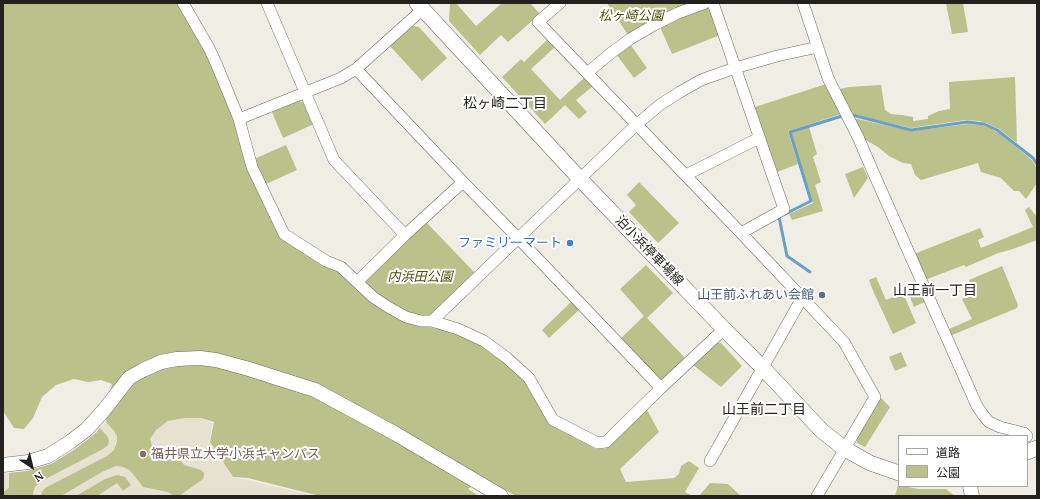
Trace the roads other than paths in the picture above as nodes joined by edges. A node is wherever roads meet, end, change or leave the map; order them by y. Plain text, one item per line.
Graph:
1 (183, 3) edge
2 (267, 3) edge
3 (560, 3) edge
4 (705, 3) edge
5 (713, 3) edge
6 (803, 3) edge
7 (423, 5) edge
8 (818, 47) junction
9 (735, 68) junction
10 (356, 69) junction
11 (587, 73) junction
12 (305, 93) junction
13 (239, 120) junction
14 (637, 124) junction
15 (759, 138) junction
16 (686, 175) junction
17 (580, 179) junction
18 (463, 182) junction
19 (741, 233) junction
20 (405, 235) junction
21 (518, 238) junction
22 (357, 282) junction
23 (802, 298) junction
24 (432, 321) junction
25 (724, 329) junction
26 (762, 367) junction
27 (661, 388) junction
28 (1026, 435) edge
29 (1028, 437) edge
30 (1037, 447) edge
31 (845, 448) junction
32 (1028, 452) edge
33 (710, 461) dead end
34 (3, 465) edge
35 (898, 473) edge
36 (501, 496) edge
37 (817, 496) edge

1 - 13 street
2 - 12 street
3 - 11 street
4 - 11 street
5 - 9 street
6 - 8 street
7 - 10 street
7 - 17 main road, 泊小浜停車場線
8 - 9 street
8 - 28 street
9 - 14 street
9 - 15 street
10 - 12 street
10 - 18 street
11 - 14 street
12 - 13 street
12 - 20 street
13 - 22 street
14 - 16 street
14 - 17 street
15 - 16 street
15 - 19 street
16 - 19 street
17 - 21 street
17 - 25 main road, 泊小浜停車場線
18 - 20 street
18 - 21 street
19 - 23 street
20 - 22 street
21 - 24 street
21 - 27 street
22 - 24 street
23 - 26 street
23 - 31 street
24 - 27 street
25 - 26 main road, 泊小浜停車場線
25 - 27 street
26 - 31 main road, 泊小浜停車場線
26 - 33 street
29 - 30 street
30 - 32 main road
31 - 35 main road, 泊小浜停車場線
31 - 37 street
34 - 36 street

